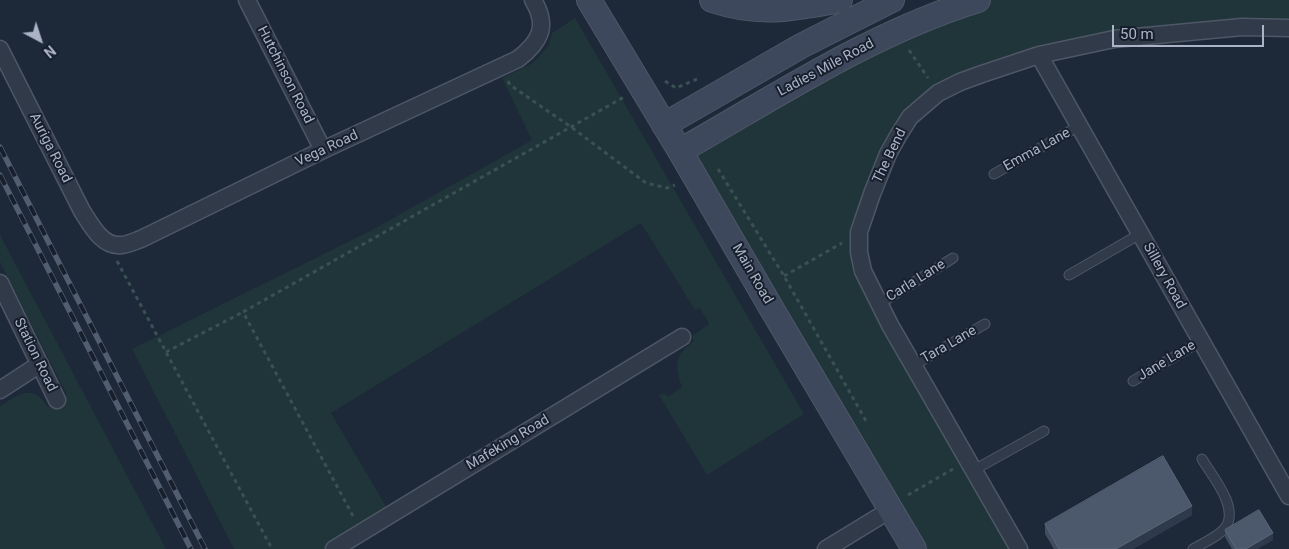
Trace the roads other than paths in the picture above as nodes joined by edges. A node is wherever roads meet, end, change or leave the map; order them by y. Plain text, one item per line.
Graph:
1 (247, 0) edge
2 (533, 0) edge
3 (589, 0) edge
4 (712, 0) edge
5 (840, 0) edge
6 (892, 0) edge
7 (978, 0) edge
8 (1289, 28) edge
9 (0, 50) edge
10 (1039, 56) junction
11 (664, 125) junction
12 (1079, 126) junction
13 (323, 150) junction
14 (680, 151) junction
15 (994, 174) dead end
16 (1140, 234) junction
17 (106, 242) joint
18 (953, 258) dead end
19 (1069, 275) dead end
20 (0, 283) edge
21 (879, 304) junction
22 (985, 324) dead end
23 (682, 336) dead end
24 (1201, 341) junction
25 (40, 364) junction
26 (914, 365) junction
27 (1133, 382) dead end
28 (0, 390) edge
29 (57, 400) dead end
30 (1044, 431) dead end
31 (1202, 459) dead end
32 (971, 465) junction
33 (1289, 496) edge
34 (901, 506) junction
35 (334, 549) edge
36 (826, 549) edge
37 (914, 549) edge
38 (1019, 549) edge
39 (1193, 549) edge

1 - 13 street, Hutchinson Road
2 - 13 street, Vega Road
3 - 11 main road, Main Road
4 - 5 main road
6 - 11 main road
7 - 14 main road, Ladies Mile Road
8 - 10 street, The Bend
9 - 17 street, Auriga Road
10 - 12 street, Sillery Road
10 - 21 street, The Bend
11 - 14 main road, Main Road
12 - 15 lane, Emma Lane
12 - 16 street, Sillery Road
13 - 17 street, Vega Road
14 - 34 main road, Main Road
16 - 19 lane
16 - 24 street, Sillery Road
18 - 21 lane, Carla Lane
20 - 25 street, Station Road
21 - 26 street, The Bend
22 - 26 lane, Tara Lane
23 - 35 street, Mafeking Road
24 - 27 lane, Jane Lane
24 - 33 street, Sillery Road
25 - 28 street
25 - 29 street, Station Road
26 - 32 street, The Bend
30 - 32 lane
31 - 39 lane
32 - 38 street, The Bend
34 - 36 street
34 - 37 main road, Main Road

